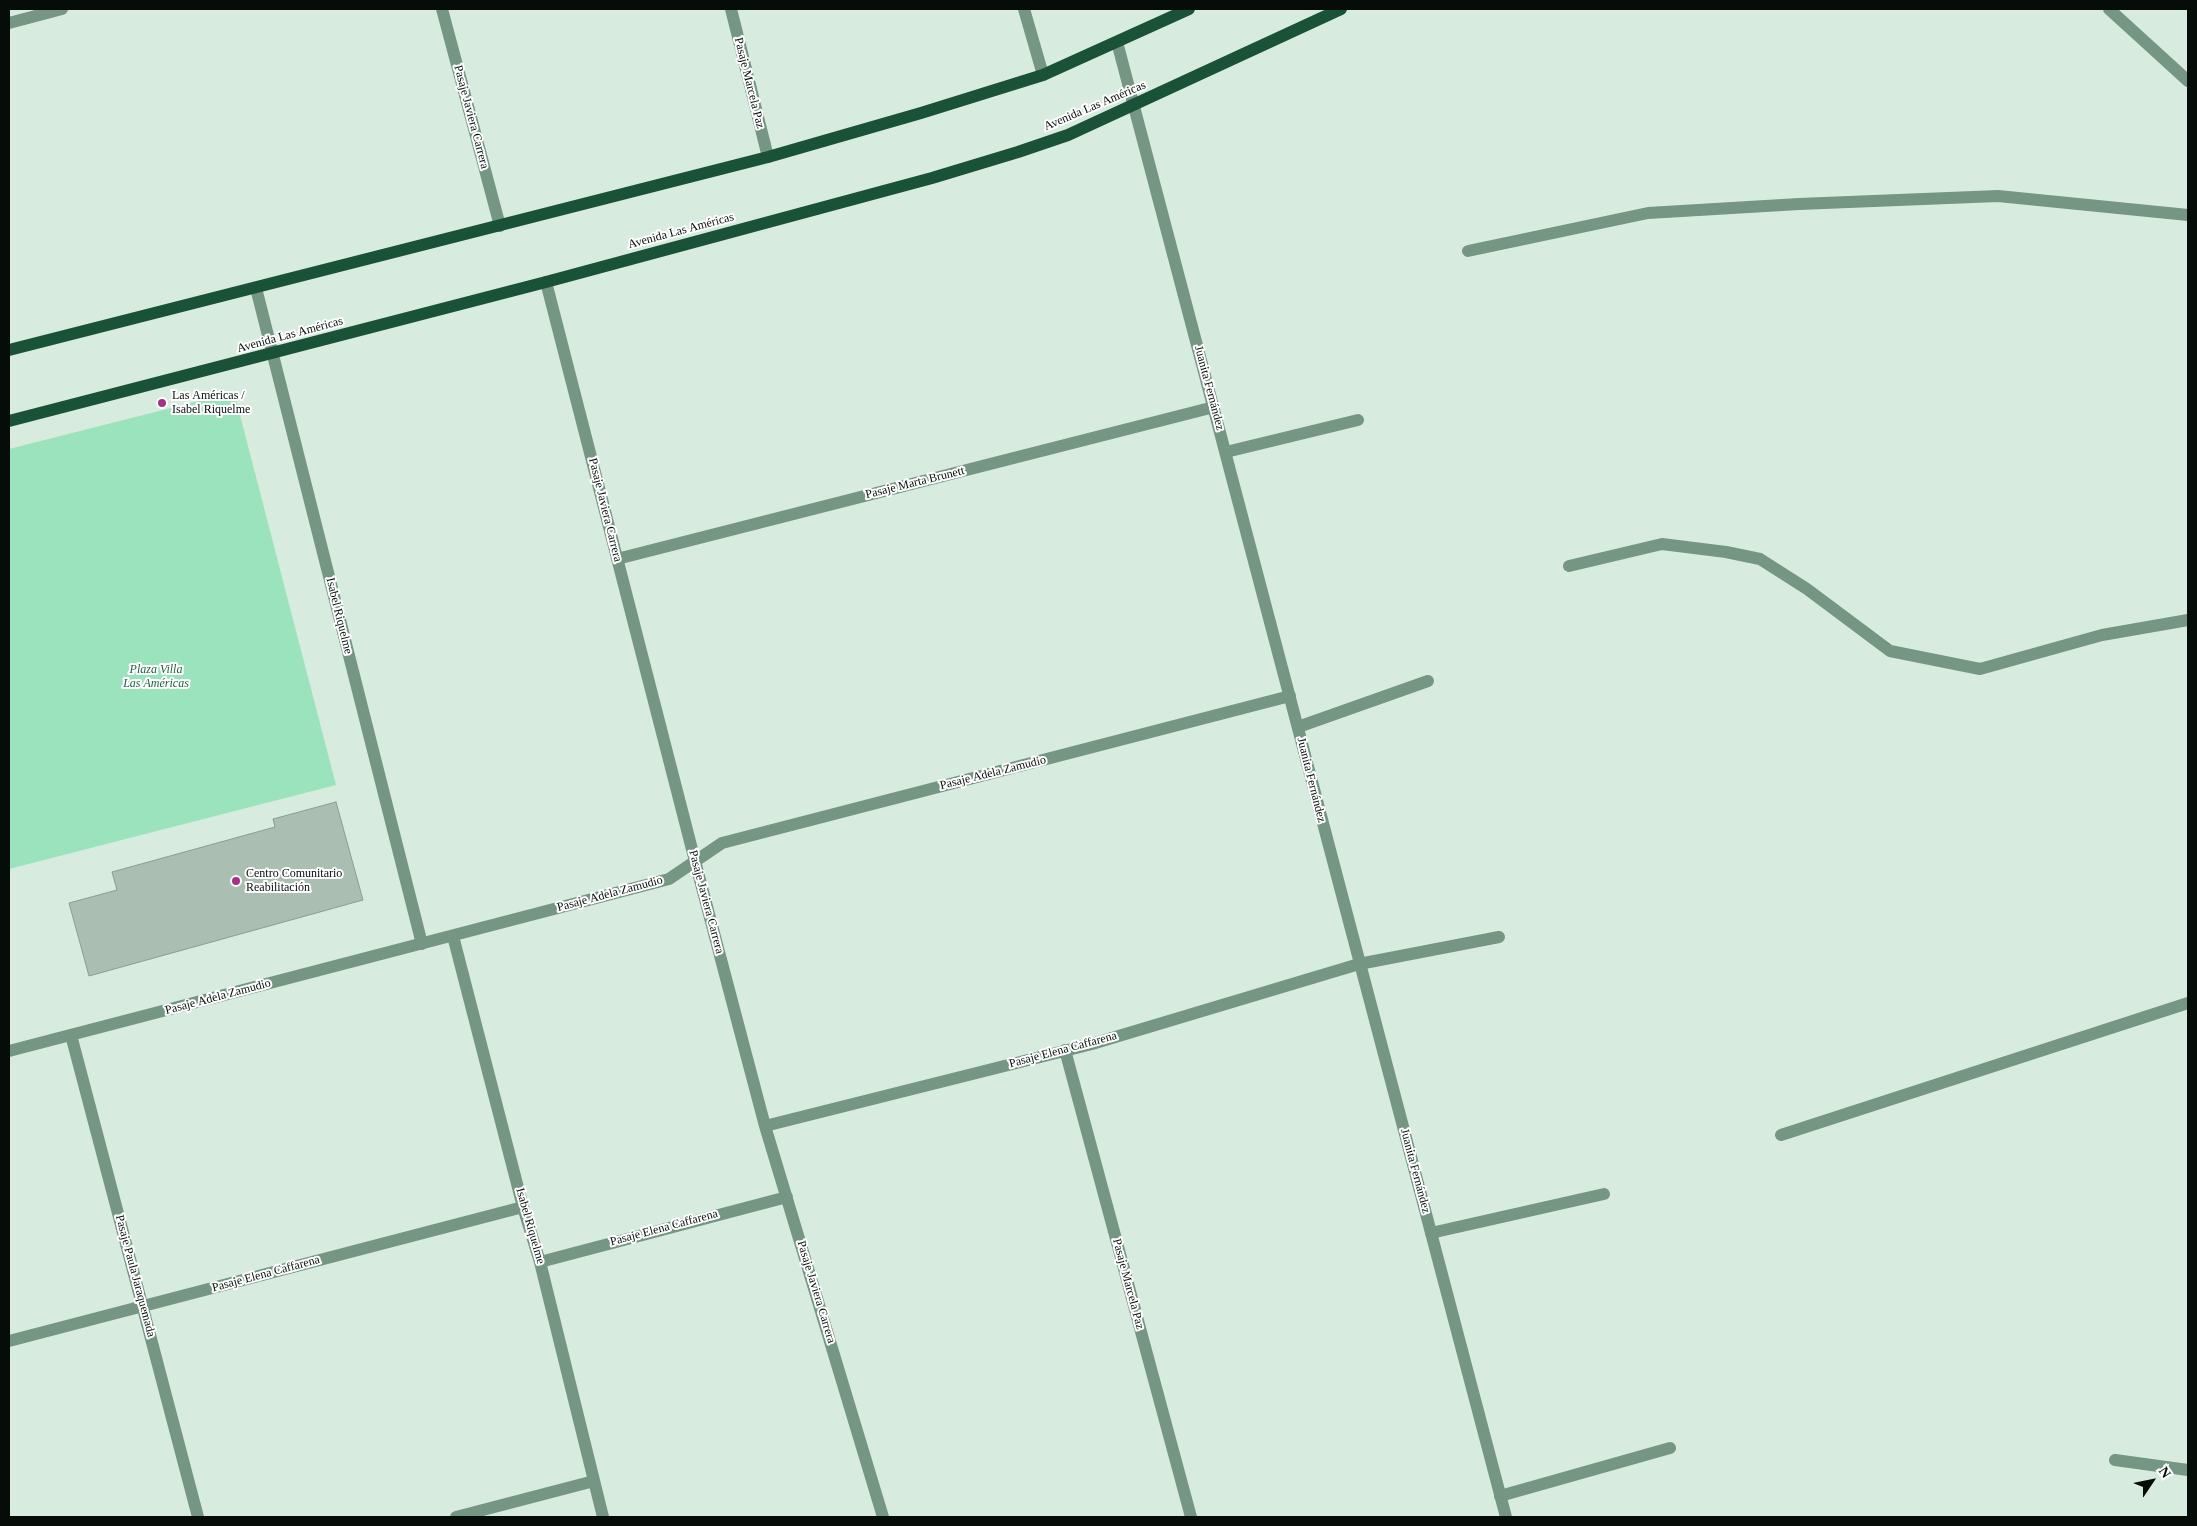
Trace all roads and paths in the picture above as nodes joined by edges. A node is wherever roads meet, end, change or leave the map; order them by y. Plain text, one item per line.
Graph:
1 (62, 9) edge
2 (442, 9) edge
3 (731, 9) edge
4 (1024, 9) edge
5 (1189, 9) edge
6 (1341, 9) edge
7 (2110, 9) edge
8 (9, 22) edge
9 (1117, 42) junction
10 (1043, 75) junction
11 (2188, 81) edge
12 (1134, 105) junction
13 (768, 157) junction
14 (2188, 214) edge
15 (500, 226) junction
16 (1468, 251) dead end
17 (546, 282) junction
18 (256, 288) junction
19 (9, 350) edge
20 (272, 354) junction
21 (1214, 407) junction
22 (9, 420) edge
23 (1358, 420) dead end
24 (1226, 452) junction
25 (617, 559) junction
26 (1569, 566) dead end
27 (2188, 620) edge
28 (1428, 681) dead end
29 (1290, 696) junction
30 (1298, 727) junction
31 (695, 861) junction
32 (453, 936) junction
33 (1498, 936) dead end
34 (422, 944) junction
35 (1359, 964) junction
36 (2188, 1004) edge
37 (72, 1035) junction
38 (1065, 1050) junction
39 (9, 1052) edge
40 (765, 1126) junction
41 (1781, 1135) dead end
42 (1604, 1194) dead end
43 (787, 1197) junction
44 (523, 1207) junction
45 (1431, 1233) junction
46 (540, 1262) junction
47 (143, 1306) junction
48 (9, 1341) edge
49 (1670, 1448) dead end
50 (2115, 1460) dead end
51 (2188, 1470) edge
52 (594, 1481) junction
53 (1500, 1496) junction
54 (198, 1517) edge
55 (456, 1517) edge
56 (603, 1517) edge
57 (883, 1517) edge
58 (1191, 1517) edge
59 (1506, 1517) edge

1 - 8 street
2 - 15 street, Pasaje Javiera Carrera
3 - 13 street, Pasaje Marcela Paz
4 - 10 street
5 - 9 main road
6 - 12 main road, Avenida Las Américas
7 - 11 street
9 - 10 main road
9 - 12 street, Juanita Fernández
10 - 13 main road
12 - 17 main road, Avenida Las Américas
12 - 21 street, Juanita Fernández
13 - 15 main road
14 - 16 street
15 - 18 main road
17 - 20 main road, Avenida Las Américas
17 - 25 street, Pasaje Javiera Carrera
18 - 19 main road
18 - 20 street, Isabel Riquelme
20 - 22 main road, Avenida Las Américas
20 - 34 street, Isabel Riquelme
21 - 24 street, Juanita Fernández
21 - 25 street, Pasaje Marta Brunett
23 - 24 street
24 - 29 street, Juanita Fernández
25 - 31 street, Pasaje Javiera Carrera
26 - 27 street
28 - 30 street
29 - 30 street, Juanita Fernández
29 - 31 street, Pasaje Adela Zamudio
30 - 35 street, Juanita Fernández
31 - 32 street, Pasaje Adela Zamudio
31 - 40 street, Pasaje Javiera Carrera
32 - 34 street, Pasaje Adela Zamudio
32 - 44 street, Isabel Riquelme
33 - 35 street, Pasaje Elena Caffarena
34 - 37 street, Pasaje Adela Zamudio
35 - 38 street, Pasaje Elena Caffarena
35 - 45 street, Juanita Fernández
36 - 41 street
37 - 39 street, Pasaje Adela Zamudio
37 - 47 street, Pasaje Paula Jaraquemada
38 - 40 street, Pasaje Elena Caffarena
38 - 58 street, Pasaje Marcela Paz
40 - 43 street, Pasaje Javiera Carrera
42 - 45 street
43 - 46 street, Pasaje Elena Caffarena
43 - 57 street, Pasaje Javiera Carrera
44 - 46 street, Isabel Riquelme
44 - 47 street, Pasaje Elena Caffarena
45 - 53 street, Juanita Fernández
46 - 52 street, Isabel Riquelme
47 - 48 street, Pasaje Elena Caffarena
47 - 54 street, Pasaje Paula Jaraquemada
49 - 53 street
50 - 51 street
52 - 55 street
52 - 56 street, Isabel Riquelme
53 - 59 street, Juanita Fernández

